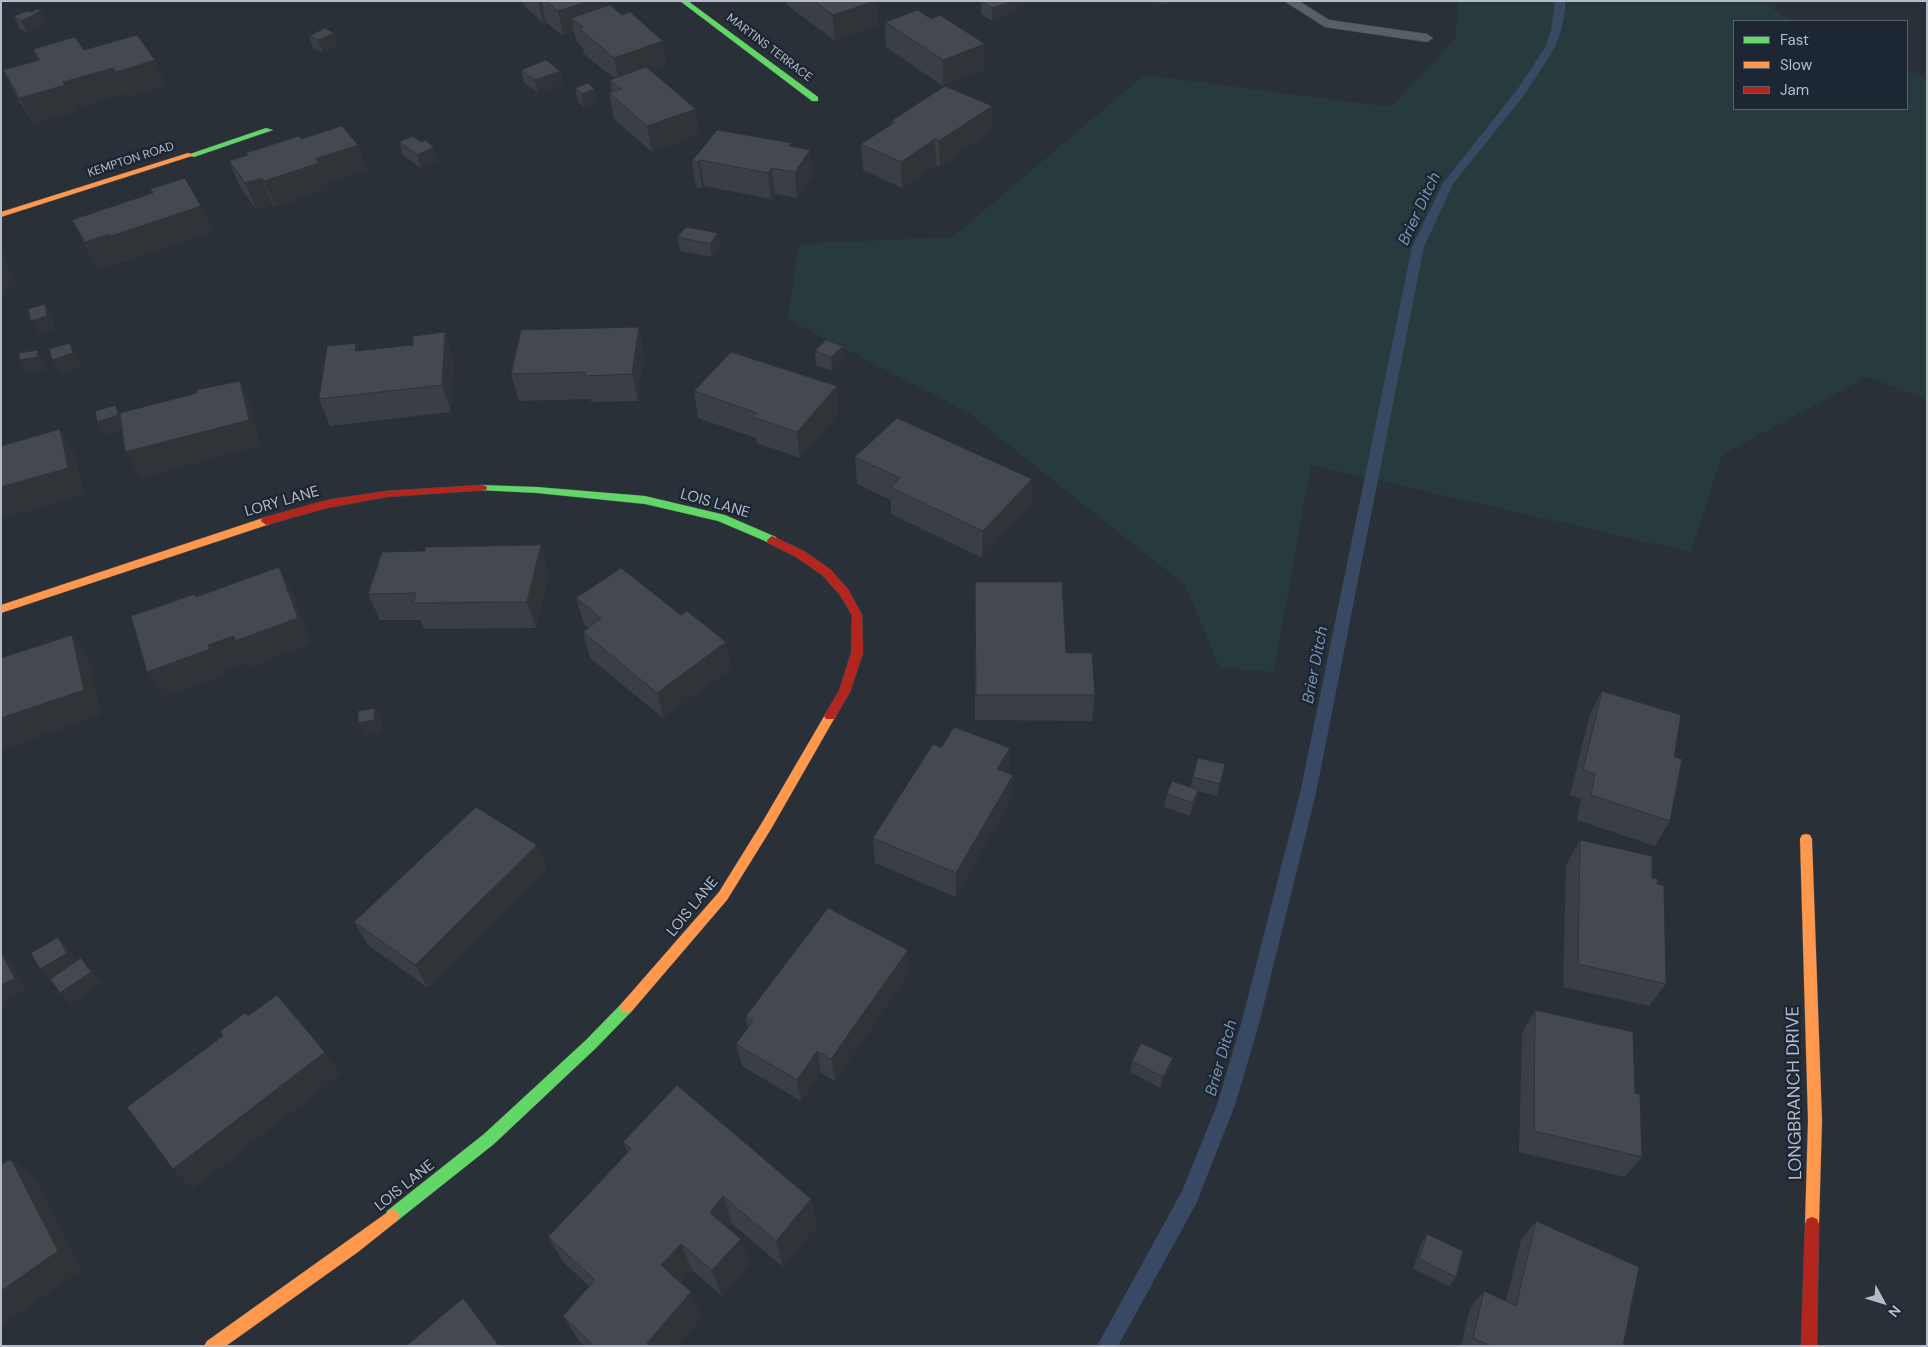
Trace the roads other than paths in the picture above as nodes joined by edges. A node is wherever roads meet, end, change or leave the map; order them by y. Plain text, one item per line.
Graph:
1 (683, 1) edge
2 (1290, 1) edge
3 (1427, 38) dead end
4 (815, 99) dead end
5 (269, 130) dead end
6 (1, 215) edge
7 (583, 494) joint
8 (1, 609) edge
9 (1806, 840) dead end
10 (212, 1346) edge
11 (1809, 1346) edge

1 - 4 street, MARTINS TERRACE
2 - 3 lane
5 - 6 street, KEMPTON ROAD
7 - 8 street, LORY LANE
7 - 10 street, LOIS LANE
9 - 11 street, LONGBRANCH DRIVE

